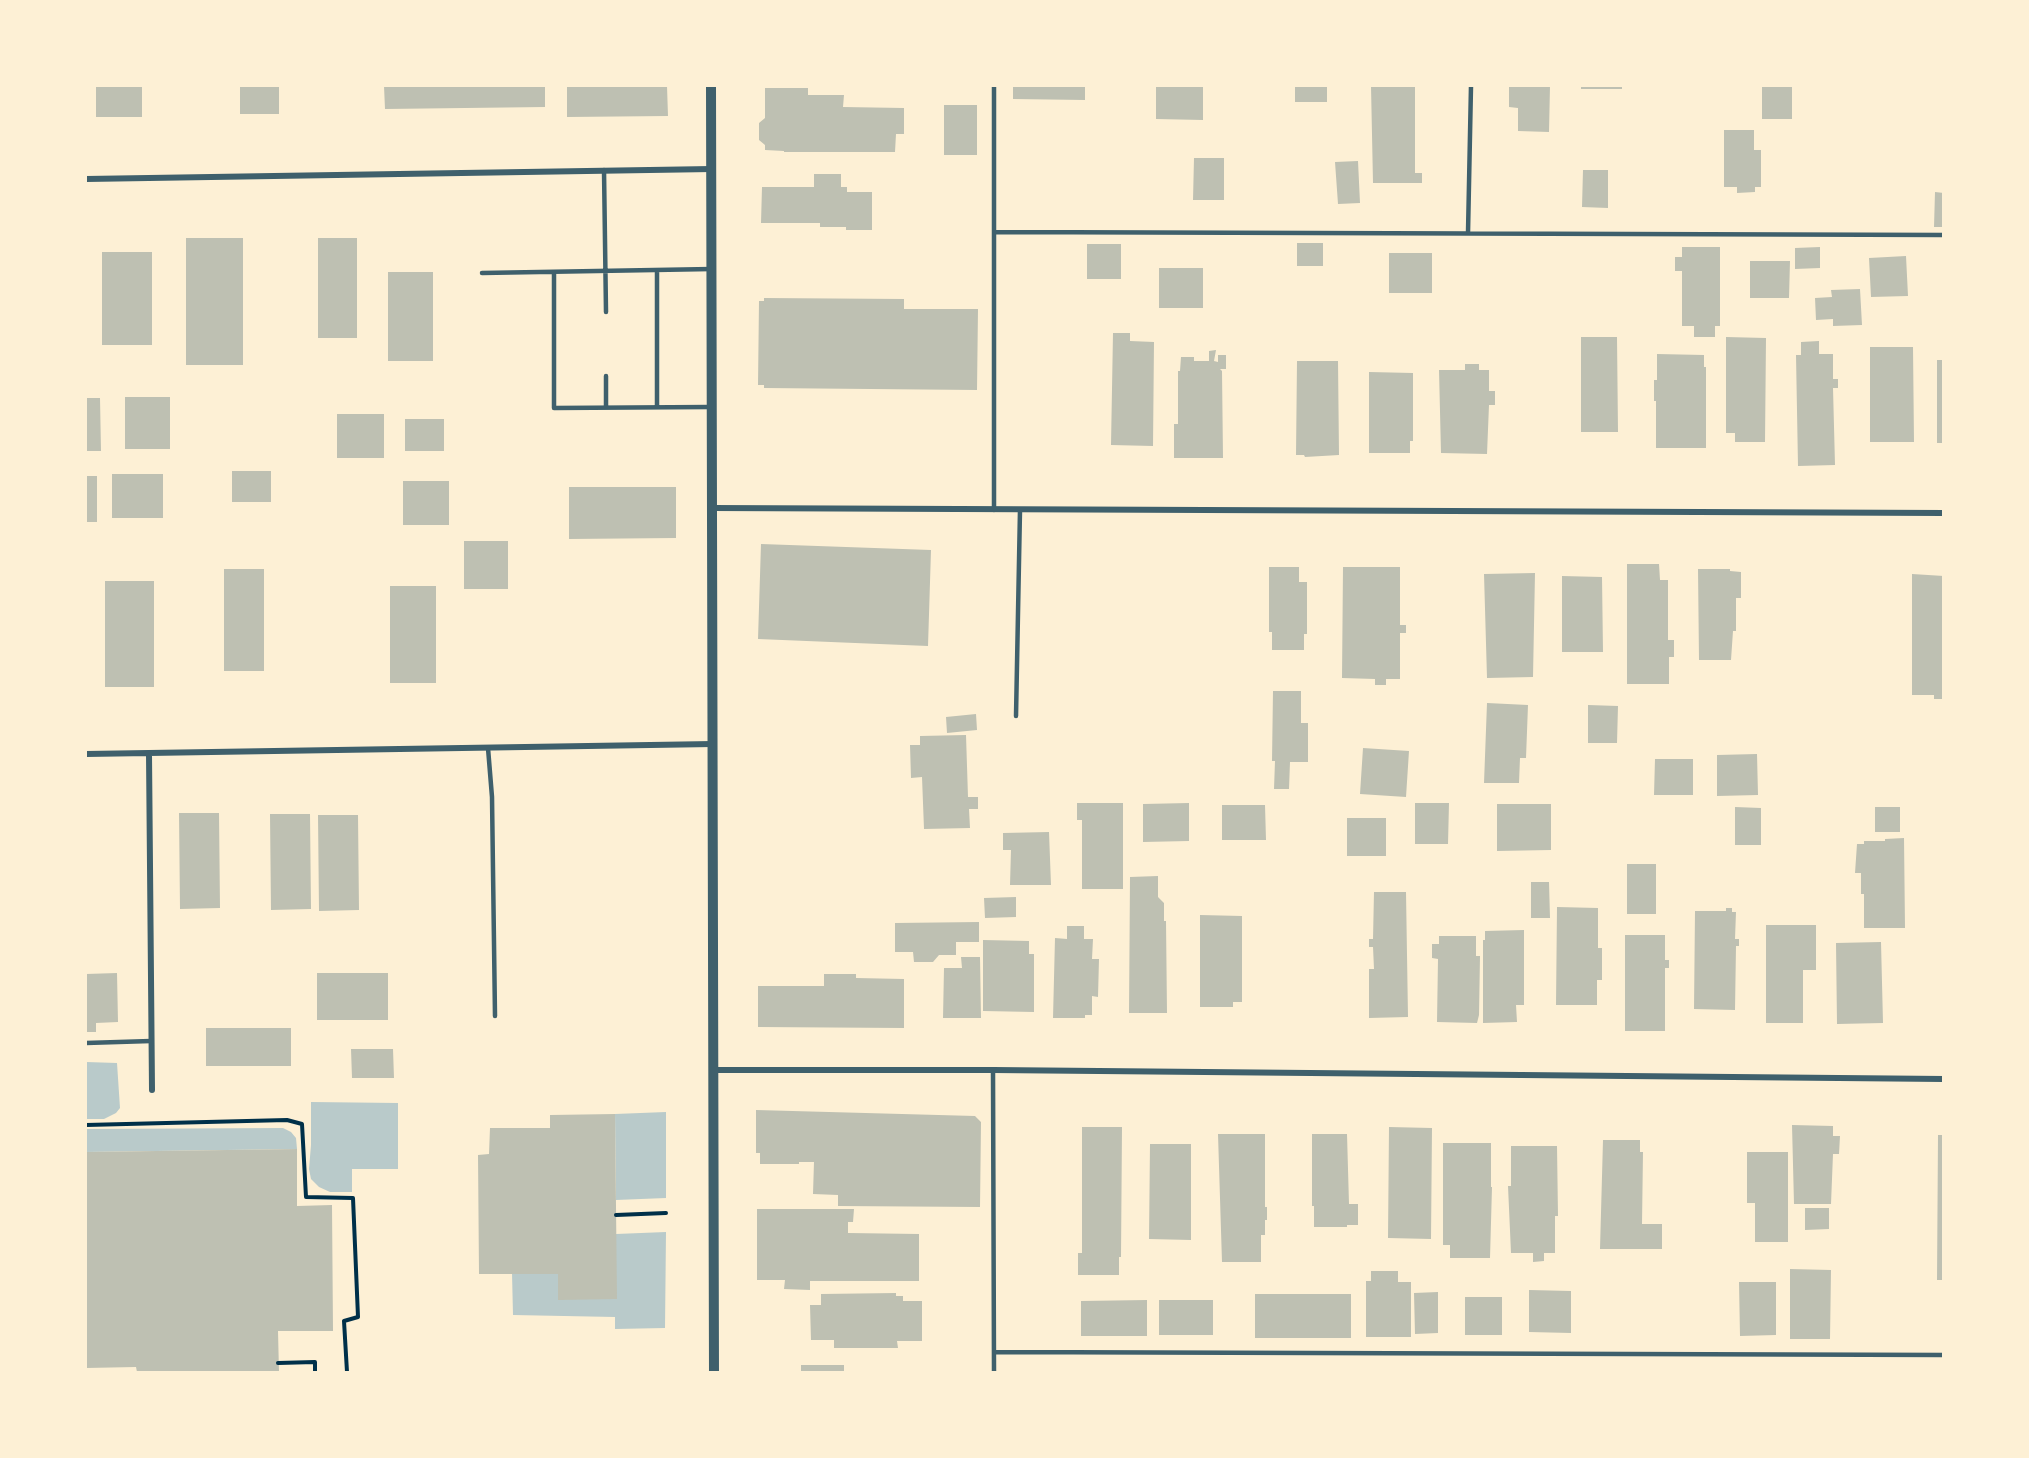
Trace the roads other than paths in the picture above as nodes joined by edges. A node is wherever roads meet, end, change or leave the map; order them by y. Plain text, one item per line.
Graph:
1 (711, 86) edge
2 (994, 86) edge
3 (1471, 86) edge
4 (712, 169) junction
5 (604, 171) junction
6 (86, 179) edge
7 (994, 232) junction
8 (1468, 233) junction
9 (1944, 235) edge
10 (712, 269) junction
11 (657, 271) junction
12 (606, 272) junction
13 (482, 273) dead end
14 (554, 273) junction
15 (606, 312) dead end
16 (606, 376) dead end
17 (606, 407) junction
18 (657, 407) junction
19 (712, 407) junction
20 (712, 508) junction
21 (994, 510) junction
22 (1020, 510) junction
23 (1944, 513) edge
24 (1016, 716) dead end
25 (713, 744) junction
26 (488, 748) junction
27 (86, 754) edge
28 (149, 754) junction
29 (495, 1016) dead end
30 (151, 1041) junction
31 (86, 1043) edge
32 (713, 1071) junction
33 (993, 1071) junction
34 (1944, 1078) edge
35 (152, 1090) dead end
36 (994, 1352) junction
37 (1944, 1355) edge
38 (714, 1372) edge
39 (994, 1372) edge

1 - 4 street
2 - 7 lane
3 - 8 lane
4 - 5 street
4 - 10 street
5 - 6 street
5 - 12 lane
7 - 8 lane
7 - 21 lane
8 - 9 lane
10 - 11 lane
10 - 19 street
11 - 12 lane
11 - 18 lane
12 - 14 lane
12 - 15 lane
13 - 14 lane
14 - 17 lane
16 - 17 lane
17 - 18 lane
18 - 19 lane
19 - 20 street
20 - 21 street
20 - 25 street
21 - 22 street
22 - 23 street
22 - 24 lane
25 - 26 street
25 - 32 street
26 - 28 street
26 - 29 lane
27 - 28 street
28 - 30 street
30 - 31 lane
30 - 35 street
32 - 33 street
32 - 38 street
33 - 34 street
33 - 36 lane
36 - 37 lane
36 - 39 lane

